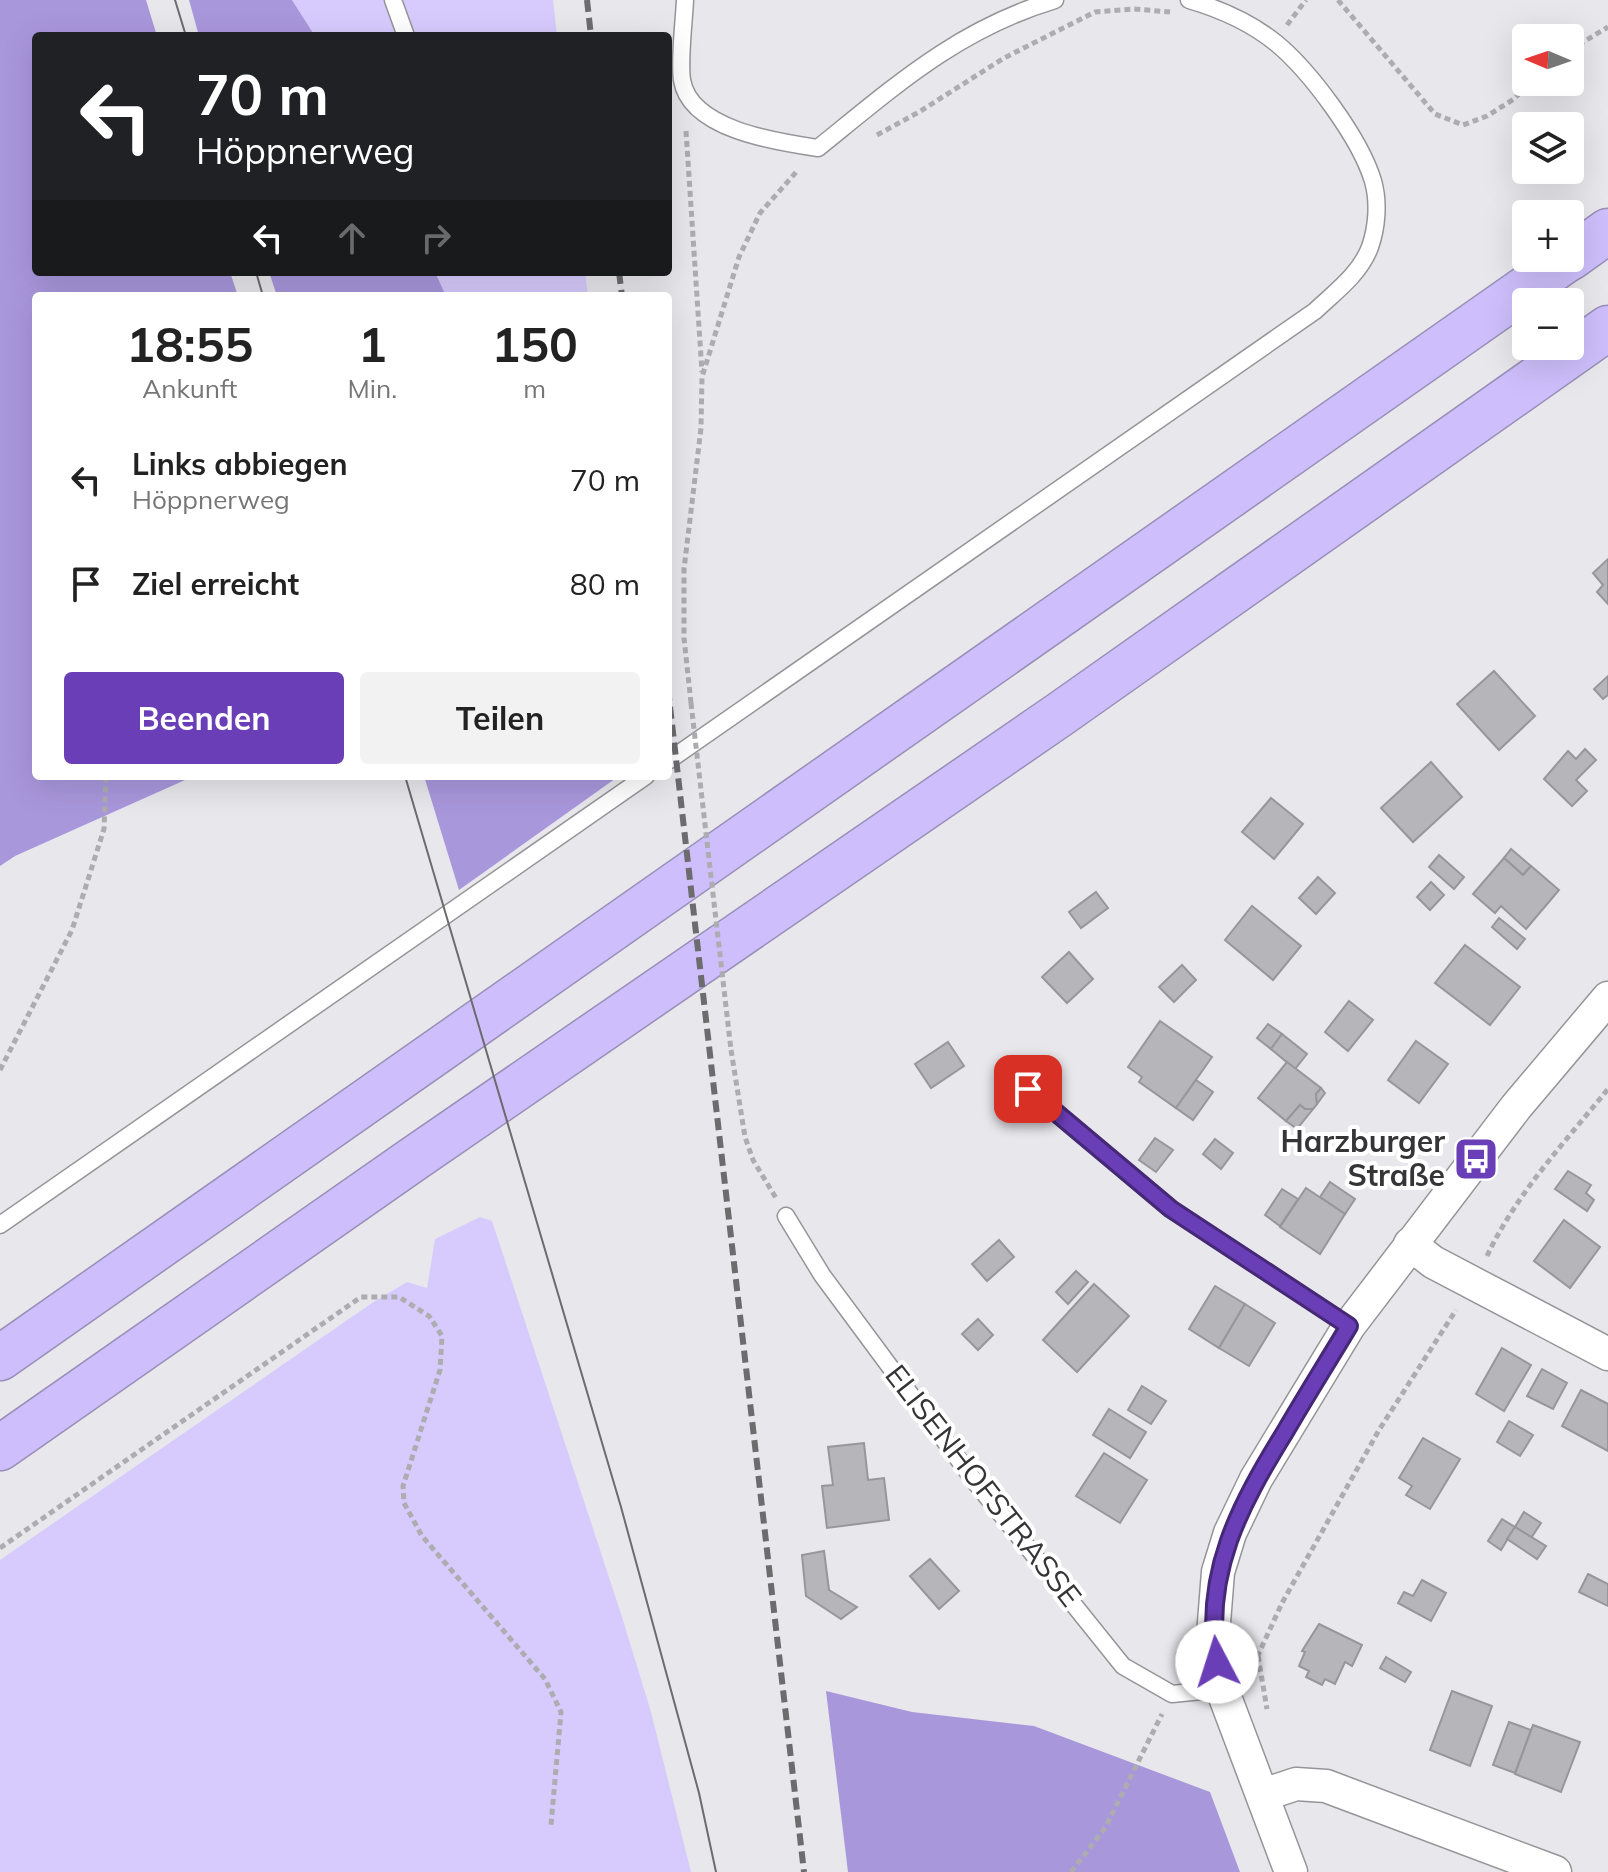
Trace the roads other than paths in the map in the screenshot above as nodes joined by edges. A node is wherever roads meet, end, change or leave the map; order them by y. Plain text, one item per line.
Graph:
1 (393, 0) edge
2 (685, 0) edge
3 (1055, 0) edge
4 (1189, 0) edge
5 (405, 32) edge
6 (1608, 231) edge
7 (1584, 248) edge
8 (1550, 272) edge
9 (1608, 328) edge
10 (672, 758) edge
11 (640, 780) edge
12 (1608, 998) edge
13 (1028, 1089) dead end
14 (786, 1216) road end
15 (0, 1225) edge
16 (1410, 1244) junction
17 (1349, 1326) junction
18 (1608, 1354) edge
19 (0, 1358) edge
20 (0, 1448) edge
21 (1222, 1689) junction
22 (1263, 1795) junction
23 (1291, 1872) edge
24 (1555, 1872) edge

1 - 5 lane
2 - 3 lane
4 - 10 lane
6 - 7 highway
8 - 19 highway
9 - 20 highway
11 - 15 lane
12 - 16 street
13 - 17 lane
14 - 21 lane, ELISENHOFSTRASSE
16 - 17 street
16 - 18 street
17 - 21 street
21 - 22 street
22 - 23 street
22 - 24 street

